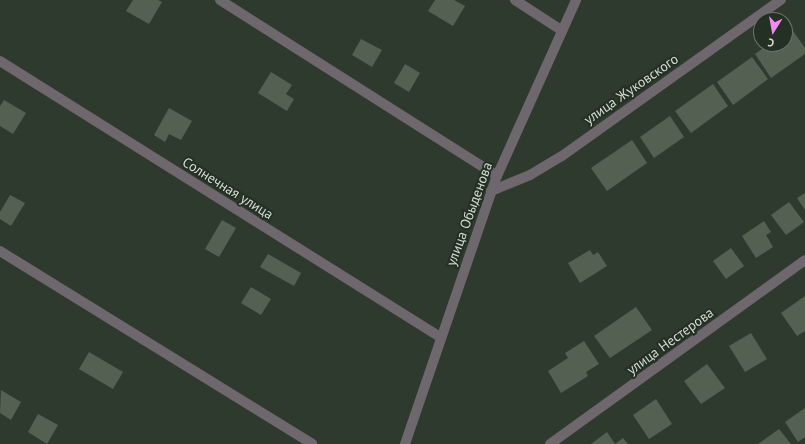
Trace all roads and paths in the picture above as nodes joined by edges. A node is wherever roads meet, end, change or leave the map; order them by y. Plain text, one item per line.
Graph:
1 (220, 0) edge
2 (515, 0) edge
3 (576, 0) edge
4 (781, 0) edge
5 (561, 30) junction
6 (0, 61) edge
7 (497, 176) junction
8 (492, 191) junction
9 (0, 251) edge
10 (805, 260) edge
11 (440, 338) junction
12 (312, 444) edge
13 (405, 444) edge
14 (552, 444) edge

1 - 7 street
2 - 5 street
3 - 5 street, улица Обыденова
4 - 8 street, улица Жуковского
5 - 7 street, улица Обыденова
6 - 11 street, Солнечная улица
7 - 8 street, улица Обыденова
8 - 11 street, улица Обыденова
9 - 12 street
10 - 14 street, улица Нестерова
11 - 13 street, улица Обыденова

